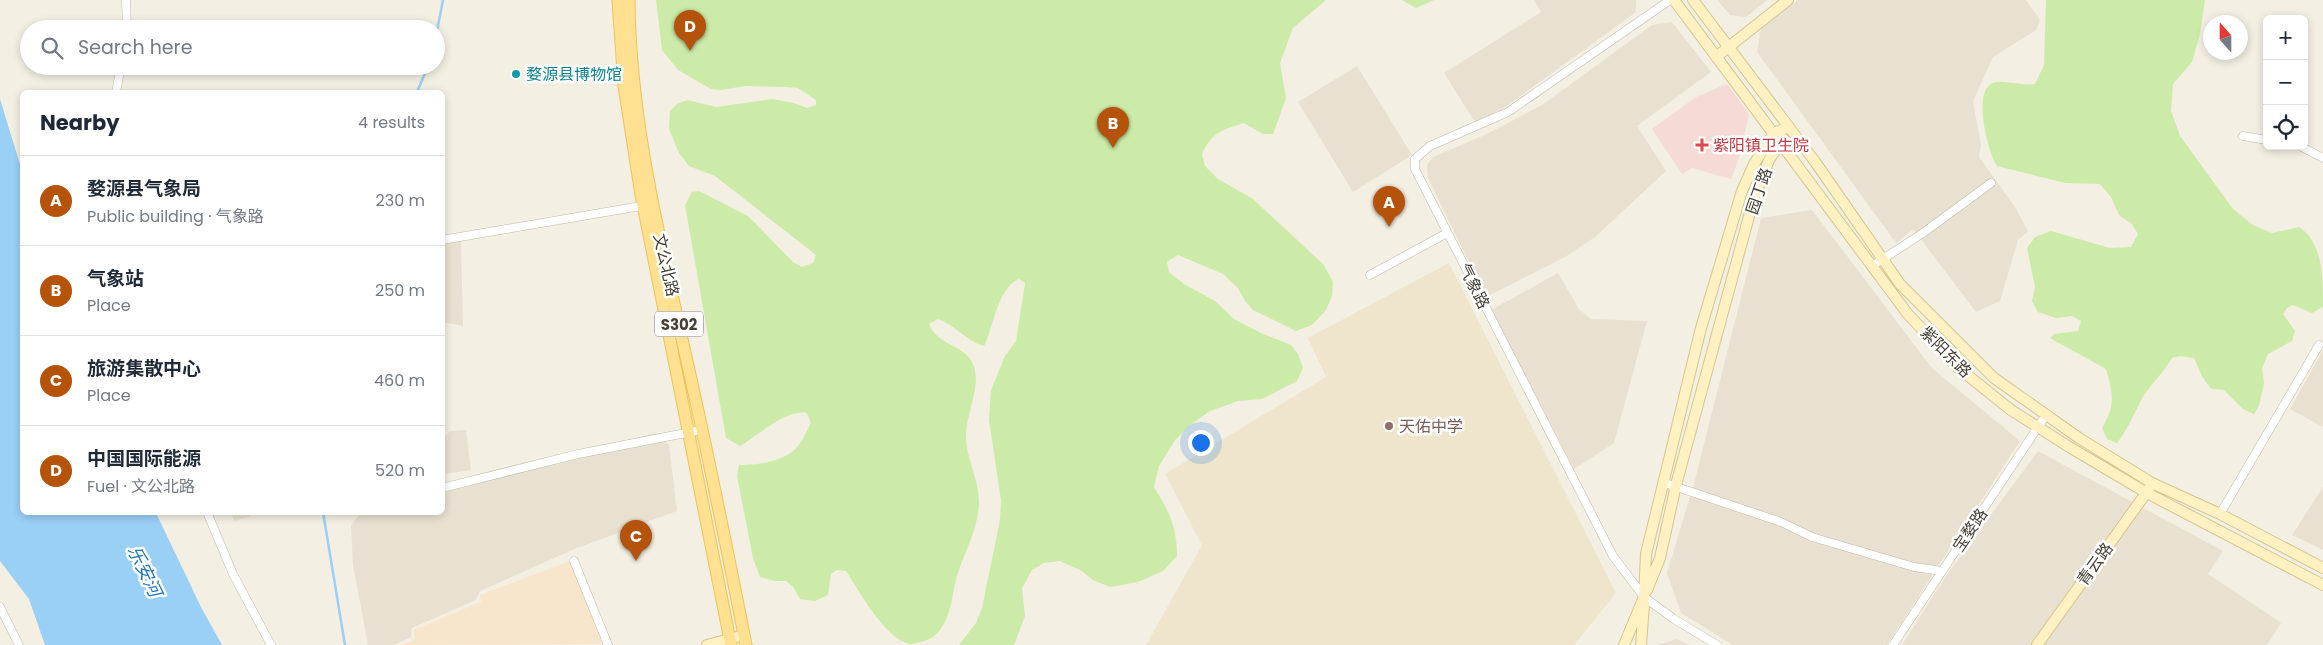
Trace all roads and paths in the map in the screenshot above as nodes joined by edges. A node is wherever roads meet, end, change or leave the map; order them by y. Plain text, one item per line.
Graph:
1 (126, 0) edge
2 (618, 0) edge
3 (629, 0) edge
4 (1672, 0) edge
5 (1693, 0) edge
6 (1788, 0) edge
7 (127, 20) edge
8 (1728, 47) junction
9 (1716, 56) junction
10 (119, 75) edge
11 (116, 90) edge
12 (1789, 126) junction
13 (1774, 133) junction
14 (2243, 136) dead end
15 (2263, 139) edge
16 (1780, 144) junction
17 (2308, 150) edge
18 (2323, 158) edge
19 (1991, 183) dead end
20 (648, 205) junction
21 (1447, 233) junction
22 (445, 239) edge
23 (1884, 260) junction
24 (1872, 266) junction
25 (1370, 275) dead end
26 (2319, 346) dead end
27 (2046, 415) junction
28 (2038, 427) junction
29 (701, 430) junction
30 (689, 432) junction
31 (1665, 483) junction
32 (2152, 484) junction
33 (1676, 485) junction
34 (445, 487) edge
35 (2147, 493) junction
36 (2220, 514) junction
37 (208, 515) edge
38 (574, 561) dead end
39 (2323, 568) edge
40 (1942, 571) junction
41 (2323, 585) edge
42 (1644, 597) junction
43 (0, 607) edge
44 (745, 640) edge
45 (731, 642) edge
46 (18, 645) edge
47 (271, 645) edge
48 (608, 645) edge
49 (707, 645) edge
50 (1624, 645) edge
51 (1641, 645) edge
52 (1717, 645) edge
53 (1893, 645) edge
54 (2037, 645) edge

1 - 7 street
2 - 20 main road, 文公北路 / S302
3 - 20 main road, 文公北路 / S302
4 - 9 main road, 紫阳东路
4 - 21 street, 气象路
5 - 8 main road, 紫阳东路
6 - 8 main road
8 - 9 main road
8 - 12 main road, 紫阳东路
9 - 13 main road, 紫阳东路
10 - 11 street
12 - 13 main road
12 - 16 main road, 园丁路
12 - 23 main road, 紫阳东路
13 - 16 main road, 紫阳东路
13 - 31 main road, 园丁路
14 - 15 street
16 - 24 main road, 紫阳东路
16 - 33 main road, 园丁路
17 - 18 street
19 - 23 street
20 - 22 street
20 - 29 main road, 文公北路 / S302
20 - 30 main road, 文公北路 / S302
21 - 25 street
21 - 42 street, 气象路
23 - 24 street
23 - 27 main road, 紫阳东路
24 - 28 main road, 紫阳东路
26 - 36 street
27 - 28 street, 宝婺路
27 - 32 main road, 紫阳东路
28 - 35 main road, 紫阳东路
28 - 40 street, 宝婺路
29 - 30 street
29 - 44 main road, 文公北路 / S302
30 - 34 street
30 - 45 main road, 文公北路 / S302
31 - 33 street
31 - 42 main road, 园丁路
32 - 35 main road, 青云路
32 - 36 main road, 紫阳东路
33 - 40 street
33 - 42 main road, 园丁路
35 - 41 main road, 紫阳东路
35 - 54 main road, 青云路
36 - 39 main road, 紫阳东路
37 - 47 street
38 - 48 street
40 - 53 street, 宝婺路
42 - 50 main road, 园丁路
42 - 51 main road, 园丁路
42 - 52 street, 气象路
43 - 46 street
44 - 45 main road
45 - 49 main road

